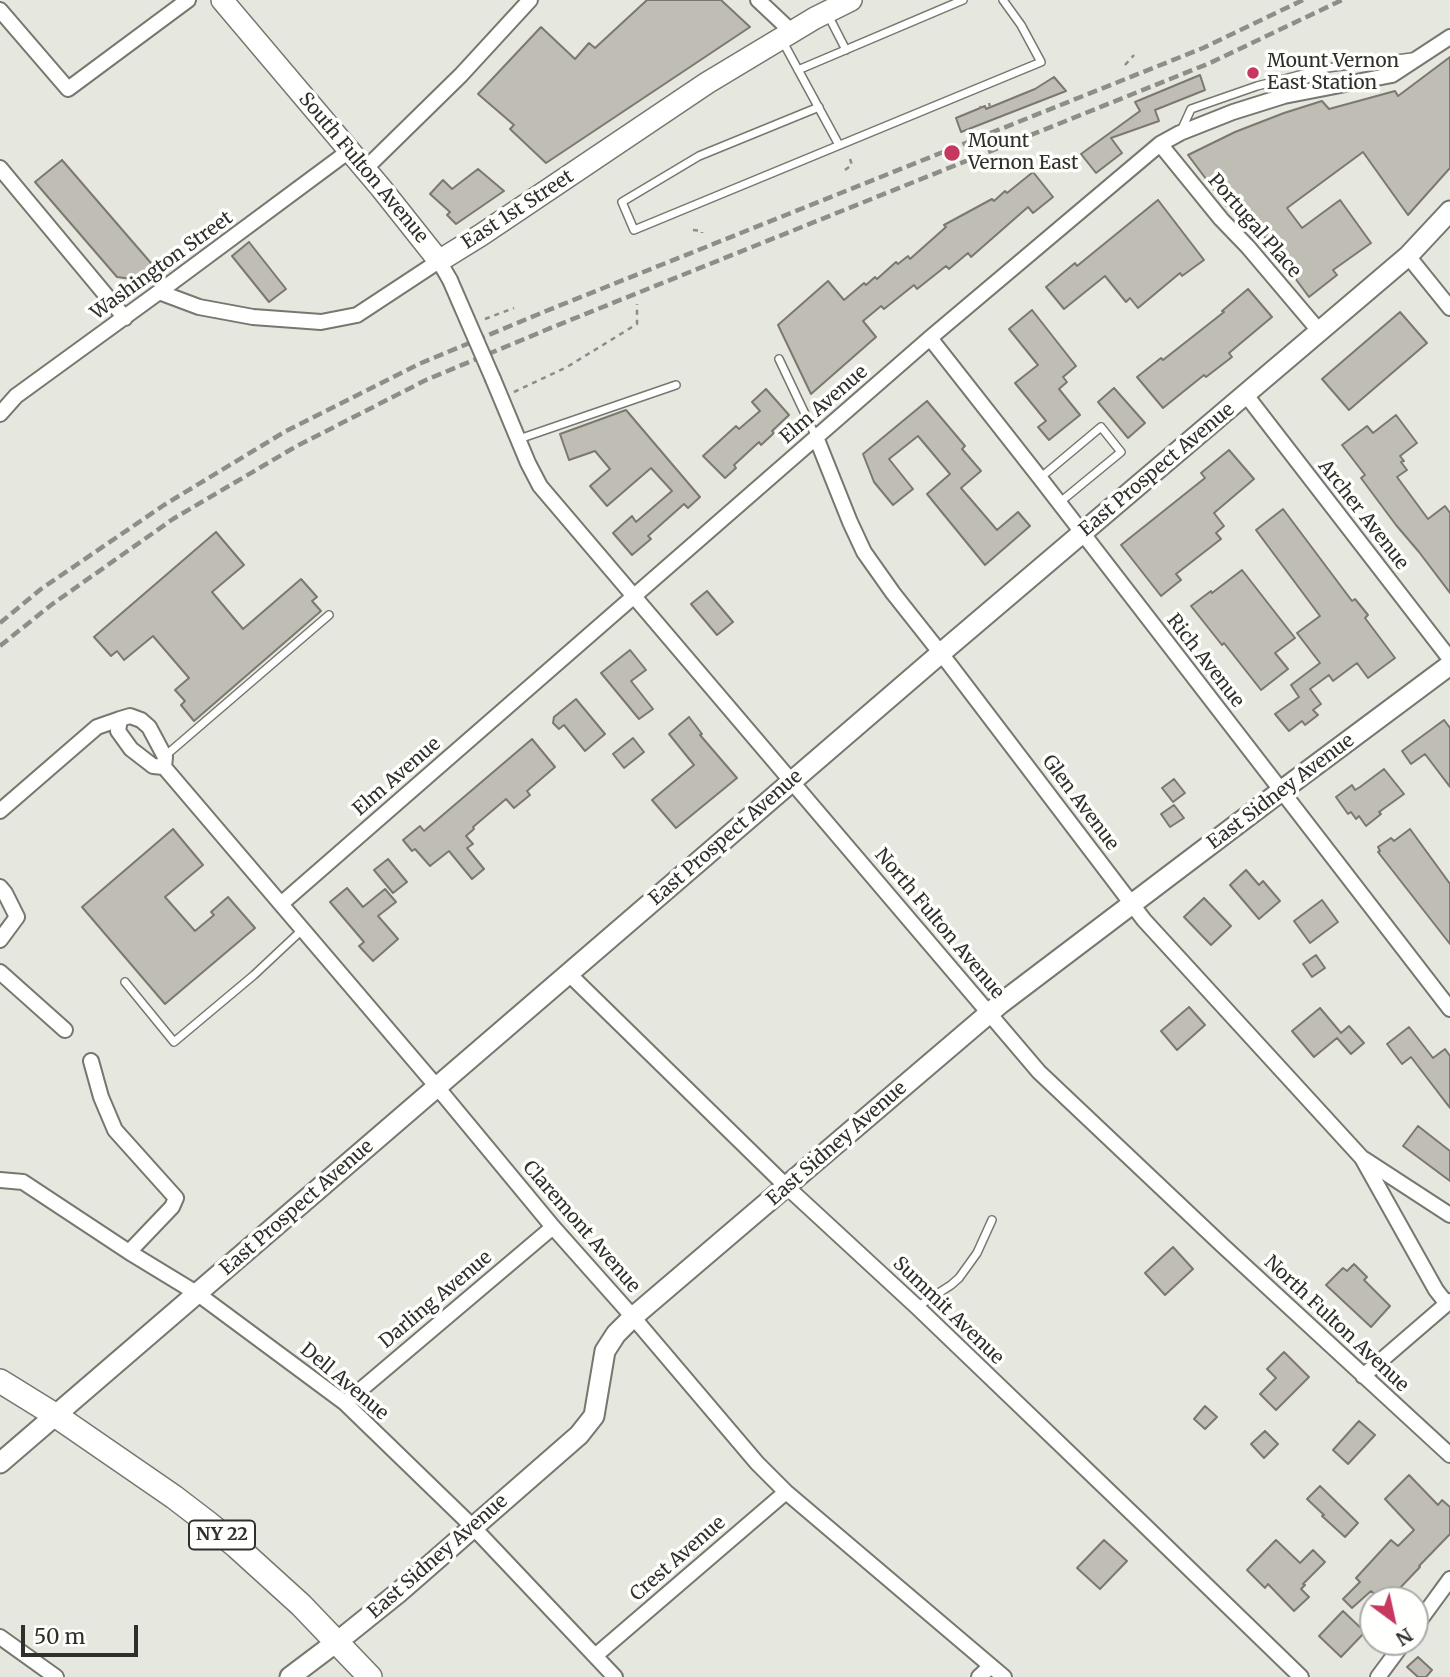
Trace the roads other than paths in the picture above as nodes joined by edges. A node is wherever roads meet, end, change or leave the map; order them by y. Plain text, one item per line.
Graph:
1 (188, 0) edge
2 (222, 0) edge
3 (530, 0) edge
4 (758, 0) edge
5 (851, 0) edge
6 (963, 0) edge
7 (1003, 0) edge
8 (0, 10) edge
9 (826, 12) junction
10 (787, 35) junction
11 (1450, 37) edge
12 (846, 50) junction
13 (798, 70) junction
14 (819, 107) junction
15 (1160, 144) junction
16 (839, 145) junction
17 (349, 151) junction
18 (0, 168) edge
19 (365, 169) junction
20 (1450, 211) edge
21 (1408, 256) junction
22 (439, 261) junction
23 (159, 292) junction
24 (1450, 309) edge
25 (125, 317) junction
26 (1320, 332) junction
27 (930, 338) junction
28 (481, 352) joint
29 (779, 359) dead end
30 (676, 385) dead end
31 (1245, 395) junction
32 (0, 414) edge
33 (816, 437) junction
34 (519, 439) junction
35 (1040, 478) junction
36 (1059, 503) junction
37 (1082, 533) junction
38 (635, 595) junction
39 (329, 615) dead end
40 (941, 653) junction
41 (1450, 659) edge
42 (1450, 665) edge
43 (120, 719) junction
44 (165, 762) junction
45 (792, 781) junction
46 (1281, 791) junction
47 (0, 811) edge
48 (0, 887) edge
49 (281, 904) junction
50 (1132, 904) junction
51 (302, 930) junction
52 (0, 940) edge
53 (0, 972) edge
54 (569, 974) junction
55 (125, 982) dead end
56 (1450, 1009) edge
57 (990, 1013) junction
58 (65, 1030) dead end
59 (91, 1061) dead end
60 (437, 1087) junction
61 (1362, 1158) junction
62 (0, 1180) edge
63 (787, 1187) junction
64 (1450, 1215) edge
65 (992, 1220) dead end
66 (553, 1227) junction
67 (129, 1252) junction
68 (198, 1294) junction
69 (1449, 1302) edge
70 (917, 1307) junction
71 (633, 1317) junction
72 (1363, 1376) junction
73 (0, 1381) edge
74 (345, 1403) junction
75 (55, 1415) junction
76 (1450, 1455) edge
77 (0, 1463) edge
78 (786, 1492) junction
79 (473, 1527) junction
80 (1450, 1579) edge
81 (1429, 1608) edge
82 (0, 1637) edge
83 (337, 1642) junction
84 (595, 1656) junction
85 (1394, 1656) edge
86 (991, 1666) junction
87 (56, 1677) edge
88 (290, 1677) edge
89 (370, 1677) edge
90 (615, 1677) edge
91 (979, 1677) edge
92 (1004, 1677) edge
93 (1301, 1677) edge
94 (1378, 1677) edge

1 - 8 street
2 - 17 main road, South Fulton Avenue
3 - 19 street
4 - 10 street
5 - 9 main road, East 1st Street
6 - 12 lane
7 - 16 lane
9 - 10 main road, East 1st Street
9 - 12 lane
10 - 13 lane
10 - 22 main road, East 1st Street
11 - 15 street, Elm Avenue
12 - 13 lane
13 - 14 lane
14 - 16 lane
14 - 16 lane
15 - 26 street, Portugal Place
15 - 27 street, Elm Avenue
17 - 19 main road, South Fulton Avenue
17 - 23 street, Washington Street
18 - 25 street
19 - 22 main road, South Fulton Avenue
20 - 21 street, East Prospect Avenue
21 - 24 street
21 - 26 street, East Prospect Avenue
22 - 23 street, East 1st Street
22 - 28 street, South Fulton Avenue, bridge
23 - 25 street, Washington Street
25 - 32 street, Washington Street
26 - 31 street, East Prospect Avenue
27 - 33 street, Elm Avenue
27 - 35 street, Rich Avenue
28 - 34 street, North Fulton Avenue, bridge
29 - 33 lane
30 - 34 lane
31 - 37 street, East Prospect Avenue
31 - 41 street, Archer Avenue
33 - 38 street, Elm Avenue
33 - 40 street, Glen Avenue
34 - 38 street, North Fulton Avenue
35 - 36 street, Rich Avenue
35 - 36 lane
36 - 37 street, Rich Avenue
37 - 40 street, East Prospect Avenue
37 - 46 street, Rich Avenue
38 - 45 street, North Fulton Avenue
38 - 49 street, Elm Avenue
39 - 44 lane
40 - 45 street, East Prospect Avenue
40 - 50 street, Glen Avenue
42 - 46 street, East Sidney Avenue
43 - 44 street, Claremont Avenue
43 - 44 street, Claremont Avenue
43 - 47 street
44 - 49 street, Claremont Avenue
45 - 54 street, East Prospect Avenue
45 - 57 street, North Fulton Avenue
46 - 50 street, East Sidney Avenue
46 - 56 street, Rich Avenue
48 - 52 street
49 - 51 street, Claremont Avenue
50 - 57 street, East Sidney Avenue
50 - 61 street, Glen Avenue
51 - 55 lane
51 - 60 street, Claremont Avenue
53 - 58 street
54 - 60 street, East Prospect Avenue
54 - 63 street, Summit Avenue
57 - 63 street, East Sidney Avenue
57 - 72 street, North Fulton Avenue
59 - 67 street
60 - 66 street, Claremont Avenue
60 - 68 street, East Prospect Avenue
61 - 64 street, Glen Avenue
61 - 69 street, Glen Avenue
62 - 67 street, Dell Avenue
63 - 70 street, Summit Avenue
63 - 71 street, East Sidney Avenue
65 - 70 lane
66 - 71 street, Claremont Avenue
66 - 74 street, Darling Avenue
67 - 68 street, Dell Avenue
68 - 74 street, Dell Avenue
68 - 75 street, East Prospect Avenue
69 - 72 street
70 - 93 street, Summit Avenue
71 - 78 street, Claremont Avenue
71 - 79 street, East Sidney Avenue
72 - 76 street, North Fulton Avenue
73 - 75 main road, NY 22
74 - 79 street, Dell Avenue
75 - 77 street, East Prospect Avenue
75 - 83 main road, NY 22
78 - 84 street, Crest Avenue
78 - 86 street, Claremont Avenue
79 - 83 street, East Sidney Avenue
79 - 84 street, Dell Avenue
80 - 81 street
82 - 87 street
83 - 88 street, East Sidney Avenue
83 - 89 main road, NY 22
84 - 90 street, Dell Avenue
85 - 94 street
86 - 91 street
86 - 92 street, Claremont Avenue

